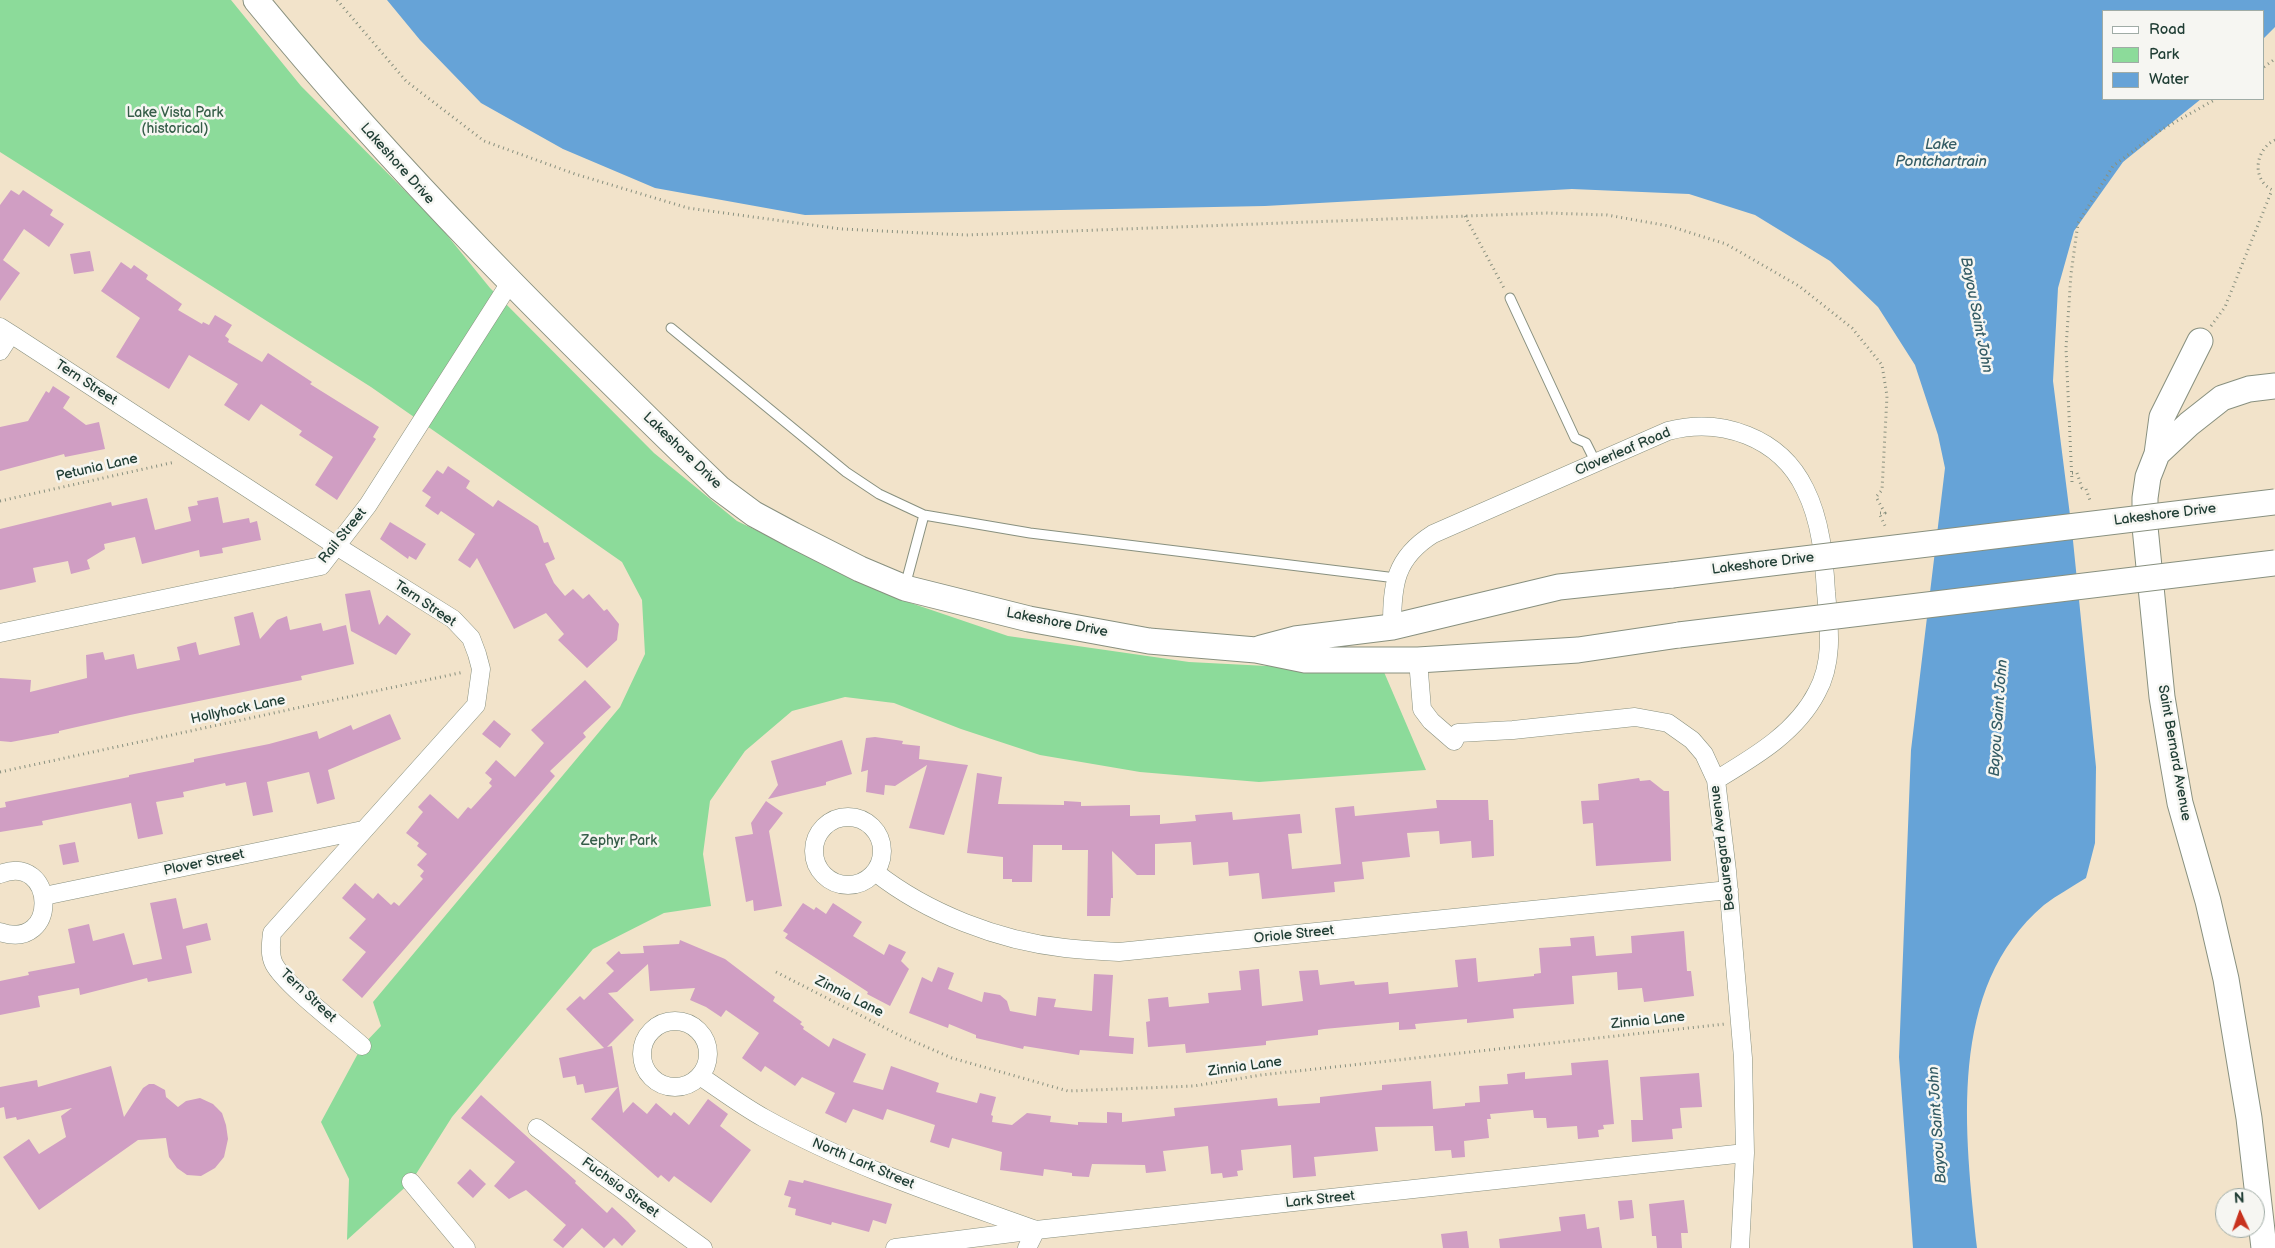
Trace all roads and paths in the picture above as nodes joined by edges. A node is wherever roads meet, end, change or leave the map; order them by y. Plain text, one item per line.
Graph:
1 (256, 0) edge
2 (337, 0) edge
3 (2214, 100) edge
4 (2275, 140) edge
5 (2273, 191) edge
6 (1465, 216) junction
7 (511, 281) junction
8 (1510, 298) joint
9 (671, 328) dead end
10 (5, 331) edge
11 (2200, 341) joint
12 (0, 351) edge
13 (2275, 386) edge
14 (2157, 454) junction
15 (200, 456) junction
16 (1596, 463) junction
17 (2072, 473) junction
18 (2072, 482) dead end
19 (0, 501) edge
20 (2275, 502) edge
21 (2093, 508) dead end
22 (924, 515) junction
23 (1888, 533) dead end
24 (338, 548) junction
25 (2275, 563) edge
26 (1396, 578) junction
27 (905, 588) junction
28 (1392, 626) junction
29 (0, 633) edge
30 (1256, 650) junction
31 (1418, 660) junction
32 (480, 669) junction
33 (0, 772) edge
34 (1716, 780) junction
35 (363, 830) junction
36 (875, 872) dead end
37 (0, 874) edge
38 (1729, 890) junction
39 (44, 896) junction
40 (0, 932) edge
41 (776, 972) dead end
42 (1740, 1022) junction
43 (362, 1046) dead end
44 (700, 1076) dead end
45 (537, 1128) dead end
46 (1745, 1153) junction
47 (411, 1182) dead end
48 (2267, 1203) edge
49 (1036, 1230) junction
50 (466, 1248) edge
51 (703, 1248) edge
52 (895, 1248) edge
53 (1027, 1248) edge
54 (1740, 1248) edge
55 (2264, 1248) edge

1 - 7 street, Lakeshore Drive
2 - 6 path
3 - 17 path
4 - 5 path
5 - 11 path
6 - 8 path
6 - 23 path
7 - 24 street, Rail Street
7 - 27 street, Lakeshore Drive
8 - 16 lane
9 - 22 lane
10 - 12 street, Tern Street
10 - 15 street, Tern Street
11 - 14 street
13 - 14 street, Saint Bernard Avenue
14 - 48 street, Saint Bernard Avenue
15 - 19 path, Petunia Lane
15 - 24 street, Tern Street
16 - 26 street, Cloverleaf Road
16 - 34 street, Cloverleaf Road
17 - 18 path
17 - 21 path
20 - 28 street, Lakeshore Drive, bridge
22 - 26 lane
22 - 27 lane
24 - 29 street, Rail Street
24 - 32 street, Tern Street
25 - 31 street, Lakeshore Drive, bridge
26 - 28 street, Cloverleaf Road
27 - 30 street, Lakeshore Drive
28 - 30 street, Lakeshore Drive
30 - 31 street, Lakeshore Drive
31 - 34 street, Beauregard Avenue
32 - 33 path, Hollyhock Lane
32 - 35 street, Tern Street
34 - 38 street, Beauregard Avenue
35 - 39 street, Plover Street
35 - 43 street, Tern Street
36 - 38 street, Oriole Street
37 - 39 street
38 - 42 street, Beauregard Avenue
39 - 40 street
41 - 42 path, Zinnia Lane
42 - 46 street, Beauregard Avenue
44 - 49 street, North Lark Street
45 - 51 street, Fuchsia Street
46 - 49 street, Lark Street
46 - 54 street, Beauregard Avenue
47 - 50 street
48 - 55 street, Saint Bernard Avenue
49 - 52 street, Lark Street
49 - 53 street

